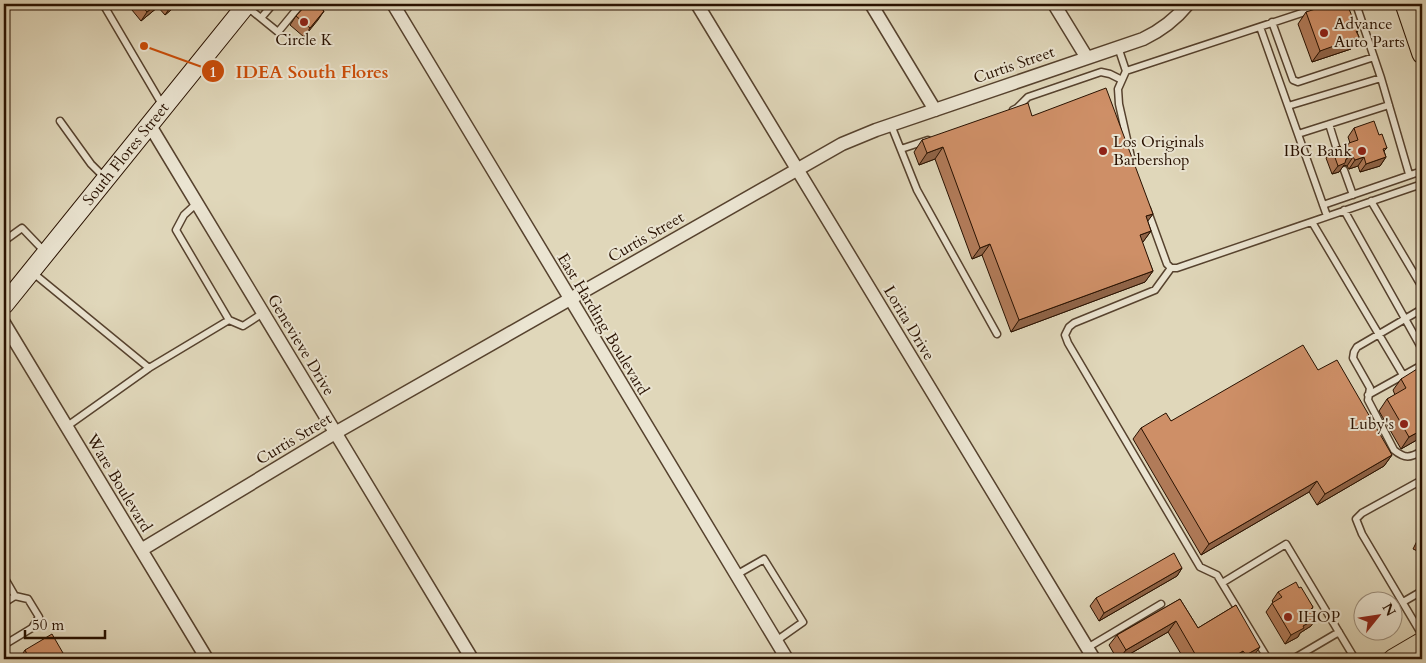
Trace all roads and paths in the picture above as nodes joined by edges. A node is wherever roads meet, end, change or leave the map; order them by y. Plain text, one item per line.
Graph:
1 (102, 4) edge
2 (273, 4) edge
3 (301, 4) edge
4 (393, 4) edge
5 (697, 4) edge
6 (871, 4) edge
7 (1054, 4) edge
8 (1188, 4) edge
9 (1325, 4) edge
10 (1356, 4) edge
11 (1405, 4) edge
12 (246, 5) edge
13 (261, 18) junction
14 (1272, 22) junction
15 (1260, 27) junction
16 (1118, 47) junction
17 (1422, 54) edge
18 (1087, 58) junction
19 (1374, 58) junction
20 (1126, 70) junction
21 (1380, 78) junction
22 (1122, 80) junction
23 (1388, 105) junction
24 (1288, 106) junction
25 (163, 107) junction
26 (935, 110) junction
27 (1009, 111) edge
28 (60, 121) dead end
29 (150, 124) junction
30 (1329, 124) junction
31 (891, 125) junction
32 (1298, 134) junction
33 (938, 136) edge
34 (901, 149) junction
35 (1338, 154) edge
36 (1132, 161) edge
37 (797, 170) junction
38 (1344, 170) edge
39 (1422, 171) edge
40 (1409, 174) junction
41 (106, 179) junction
42 (1422, 184) edge
43 (1353, 195) junction
44 (1371, 201) junction
45 (197, 202) junction
46 (1146, 205) edge
47 (1323, 205) junction
48 (1344, 210) junction
49 (1327, 216) junction
50 (1312, 222) junction
51 (4, 241) edge
52 (46, 253) junction
53 (1172, 268) junction
54 (31, 272) junction
55 (1422, 287) edge
56 (569, 299) junction
57 (4, 305) edge
58 (1422, 309) edge
59 (263, 313) junction
60 (1404, 319) junction
61 (228, 320) junction
62 (4, 323) edge
63 (996, 334) dead end
64 (1378, 334) junction
65 (1422, 349) edge
66 (1422, 364) edge
67 (149, 368) junction
68 (1404, 375) junction
69 (1368, 395) junction
70 (66, 427) junction
71 (335, 433) junction
72 (1422, 451) edge
73 (1422, 480) edge
74 (141, 550) junction
75 (736, 575) junction
76 (4, 577) edge
77 (1222, 583) junction
78 (1396, 590) edge
79 (1422, 591) edge
80 (15, 596) junction
81 (1404, 601) edge
82 (4, 603) edge
83 (1161, 604) dead end
84 (1404, 605) edge
85 (1339, 632) junction
86 (776, 641) junction
87 (4, 644) edge
88 (1417, 645) edge
89 (1091, 654) edge
90 (207, 659) edge
91 (472, 659) edge
92 (787, 659) edge
93 (1160, 659) edge
94 (1163, 659) edge
95 (1268, 659) edge
96 (1293, 659) edge
97 (1355, 659) edge
98 (1392, 659) edge

1 - 25 lane
2 - 13 lane
3 - 13 lane
4 - 56 street, East Harding Boulevard
5 - 37 street, Lorita Drive
6 - 26 street
7 - 18 street
8 - 16 street, Curtis Street
9 - 14 lane
10 - 19 lane
11 - 17 main road
12 - 13 lane
12 - 25 main road, South Flores Street
14 - 15 lane
14 - 19 lane
15 - 20 lane
15 - 24 lane
16 - 18 street, Curtis Street
16 - 20 lane
18 - 26 street, Curtis Street
19 - 21 lane
20 - 22 lane
21 - 23 lane
21 - 24 lane
22 - 27 lane
22 - 36 lane
23 - 30 lane
23 - 40 lane
24 - 32 lane
25 - 29 main road, South Flores Street
26 - 31 street, Curtis Street
28 - 41 lane
29 - 41 main road, South Flores Street
29 - 45 street, Genevieve Drive
30 - 32 lane
30 - 35 lane
31 - 34 lane
31 - 37 street, Curtis Street
32 - 47 lane
33 - 34 lane
34 - 63 lane
37 - 56 street, Curtis Street
37 - 89 street, Lorita Drive
38 - 43 lane
39 - 40 lane
40 - 43 lane
41 - 52 main road, South Flores Street
42 - 44 lane
43 - 47 lane
44 - 48 lane
44 - 55 lane
45 - 59 street, Genevieve Drive
45 - 61 lane
46 - 53 lane
47 - 49 lane
48 - 49 lane
48 - 60 lane
49 - 50 lane
50 - 53 lane
50 - 64 lane
51 - 52 lane
52 - 54 main road, South Flores Street
53 - 77 lane
54 - 57 main road, South Flores Street
54 - 67 lane
56 - 71 street, Curtis Street
56 - 75 street, East Harding Boulevard
58 - 60 lane
59 - 61 lane
59 - 71 street, Genevieve Drive
60 - 64 lane
60 - 65 lane
61 - 67 lane
62 - 70 street, Ware Boulevard
64 - 68 lane
64 - 69 lane
66 - 68 lane
67 - 70 lane
68 - 69 lane
69 - 72 lane
70 - 74 street, Ware Boulevard
71 - 74 street, Curtis Street
71 - 91 street, Genevieve Drive
73 - 78 lane
74 - 90 street, Ware Boulevard
75 - 86 street, East Harding Boulevard
75 - 86 lane
76 - 80 lane
77 - 85 lane
77 - 95 lane
79 - 81 lane
80 - 82 lane
80 - 87 lane
83 - 89 lane
84 - 88 lane
85 - 96 lane
85 - 97 lane
86 - 92 street, East Harding Boulevard
88 - 98 main road
93 - 94 lane

